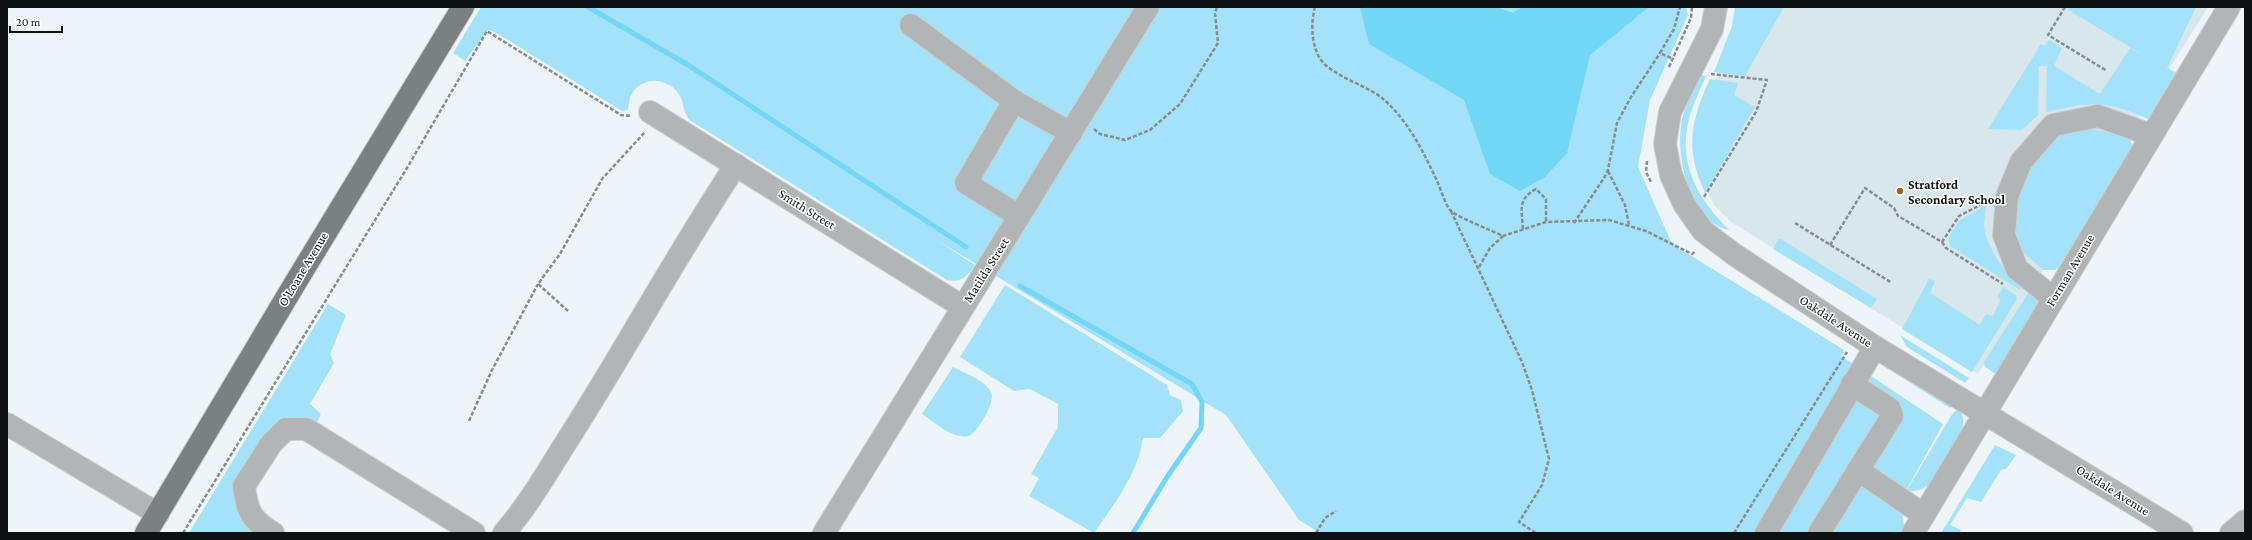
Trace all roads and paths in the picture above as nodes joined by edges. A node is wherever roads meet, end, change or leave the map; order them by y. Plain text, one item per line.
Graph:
1 (463, 7) edge
2 (1148, 7) edge
3 (1217, 7) edge
4 (1315, 7) edge
5 (1692, 7) edge
6 (1716, 7) edge
7 (2065, 7) edge
8 (2229, 7) edge
9 (911, 25) dead end
10 (1660, 52) dead end
11 (1668, 70) dead end
12 (2107, 71) dead end
13 (1767, 80) dead end
14 (1014, 101) junction
15 (650, 112) junction
16 (1074, 127) junction
17 (2151, 135) junction
18 (1648, 157) dead end
19 (736, 165) junction
20 (1608, 170) junction
21 (1653, 186) dead end
22 (1704, 198) dead end
23 (1988, 200) dead end
24 (1451, 211) junction
25 (1019, 216) junction
26 (1546, 222) junction
27 (1574, 222) junction
28 (1795, 223) dead end
29 (1629, 226) junction
30 (1523, 229) junction
31 (1504, 236) junction
32 (1942, 242) junction
33 (1691, 245) dead end
34 (1830, 245) junction
35 (1696, 251) junction
36 (1702, 256) dead end
37 (1479, 268) junction
38 (1892, 283) dead end
39 (538, 284) junction
40 (2009, 288) dead end
41 (2053, 298) junction
42 (963, 307) junction
43 (568, 311) dead end
44 (1871, 354) junction
45 (1852, 384) junction
46 (1985, 414) junction
47 (469, 421) dead end
48 (7, 424) edge
49 (1858, 470) junction
50 (1336, 511) dead end
51 (158, 514) junction
52 (2245, 521) edge
53 (1919, 524) edge
54 (146, 533) edge
55 (184, 533) edge
56 (273, 533) edge
57 (474, 533) edge
58 (504, 533) edge
59 (824, 533) edge
60 (1316, 533) edge
61 (1536, 533) edge
62 (1734, 533) edge
63 (1766, 533) edge
64 (1819, 533) edge
65 (2182, 533) edge
66 (2231, 533) edge

1 - 51 main road, O'Loane Avenue
2 - 16 street, Matilda Street
3 - 16 path
4 - 24 path
5 - 11 path
6 - 44 street, Oakdale Avenue
7 - 12 path
8 - 17 street, Forman Avenue
9 - 14 street
10 - 20 path
13 - 22 path
14 - 16 street
14 - 25 street
15 - 19 street, Smith Street
15 - 39 path
15 - 55 path
16 - 25 street, Matilda Street
17 - 41 street, Forman Avenue
17 - 41 street
18 - 21 path
19 - 42 street, Smith Street
19 - 58 street
20 - 27 path
20 - 29 path
23 - 32 path
24 - 31 path
24 - 37 path
25 - 42 street, Matilda Street
26 - 27 path
26 - 30 path
26 - 30 path
27 - 29 path
28 - 34 path
29 - 35 path
30 - 31 path
31 - 37 path
32 - 34 path
32 - 40 path
33 - 35 path
34 - 38 path
35 - 36 path
37 - 61 path
39 - 43 path
39 - 47 path
41 - 46 street, Forman Avenue
42 - 59 street, Matilda Street
44 - 45 street
44 - 46 street, Oakdale Avenue
44 - 62 path
45 - 49 street
45 - 63 street
46 - 53 street, Forman Avenue
46 - 65 street, Oakdale Avenue
48 - 51 street
49 - 53 street
49 - 64 street
50 - 60 path
51 - 54 main road, O'Loane Avenue
52 - 66 street
56 - 57 street

